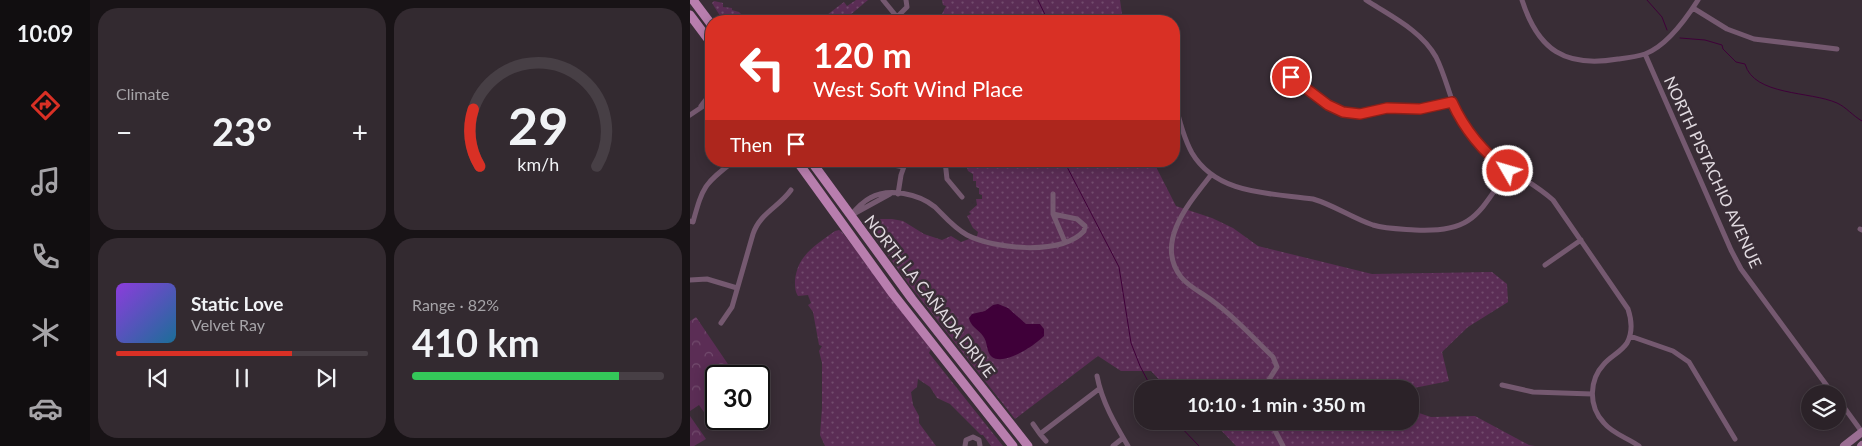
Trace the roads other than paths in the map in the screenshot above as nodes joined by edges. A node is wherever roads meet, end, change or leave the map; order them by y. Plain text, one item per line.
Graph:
1 (693, 0) edge
2 (883, 0) edge
3 (906, 0) edge
4 (1366, 0) edge
5 (1522, 0) edge
6 (1698, 0) edge
7 (1693, 8) junction
8 (690, 15) edge
9 (892, 15) edge
10 (899, 15) edge
11 (705, 16) edge
12 (705, 35) edge
13 (1837, 50) dead end
14 (1645, 54) junction
15 (1291, 77) dead end
16 (705, 100) edge
17 (1452, 102) junction
18 (705, 105) edge
19 (697, 110) junction
20 (690, 115) edge
21 (1180, 116) edge
22 (726, 167) edge
23 (801, 167) edge
24 (815, 167) edge
25 (904, 167) edge
26 (946, 167) edge
27 (1508, 171) junction
28 (1211, 175) junction
29 (791, 190) dead end
30 (898, 194) junction
31 (1053, 194) dead end
32 (962, 197) dead end
33 (1053, 214) junction
34 (850, 216) junction
35 (692, 222) edge
36 (1581, 240) junction
37 (1065, 242) junction
38 (1545, 265) dead end
39 (690, 280) edge
40 (737, 288) junction
41 (721, 323) dead end
42 (1630, 336) junction
43 (1097, 376) dead end
44 (1269, 380) edge
45 (1502, 385) dead end
46 (1826, 385) edge
47 (1099, 389) junction
48 (1592, 394) junction
49 (998, 408) junction
50 (1846, 410) edge
51 (988, 414) junction
52 (1033, 424) dead end
53 (1275, 430) edge
54 (1862, 432) edge
55 (1040, 434) junction
56 (1124, 438) junction
57 (1735, 439) dead end
58 (1046, 441) dead end
59 (965, 446) edge
60 (980, 446) edge
61 (1013, 446) edge
62 (1028, 446) edge
63 (1113, 446) edge
64 (1128, 446) edge
65 (1283, 446) edge
66 (1639, 446) edge
67 (1844, 446) edge

1 - 11 main road
2 - 9 street
3 - 10 street
4 - 17 street
5 - 14 street
6 - 7 street
7 - 13 street
7 - 14 street
8 - 12 main road
14 - 46 street, NORTH PISTACHIO AVENUE
15 - 17 street
16 - 19 street
17 - 27 street
18 - 19 street
19 - 20 street
21 - 28 street
22 - 35 street
23 - 51 main road, NORTH LA CAÑADA DRIVE
24 - 34 main road, NORTH LA CAÑADA DRIVE
25 - 30 street
26 - 32 street
27 - 28 street
27 - 36 street
28 - 44 street
29 - 40 street
30 - 34 street
30 - 37 street
31 - 33 street
33 - 37 street
33 - 37 street
34 - 49 main road, NORTH LA CAÑADA DRIVE
36 - 38 street
36 - 42 street
39 - 40 street
40 - 41 street
42 - 48 street
42 - 57 street
43 - 47 street
45 - 48 street
47 - 55 street
47 - 56 street
48 - 66 street
49 - 51 main road
49 - 62 main road, NORTH LA CAÑADA DRIVE
50 - 54 street
51 - 61 main road, NORTH LA CAÑADA DRIVE
52 - 55 street
53 - 65 street
54 - 67 main road
55 - 58 street
56 - 63 street
56 - 64 street
59 - 60 street

